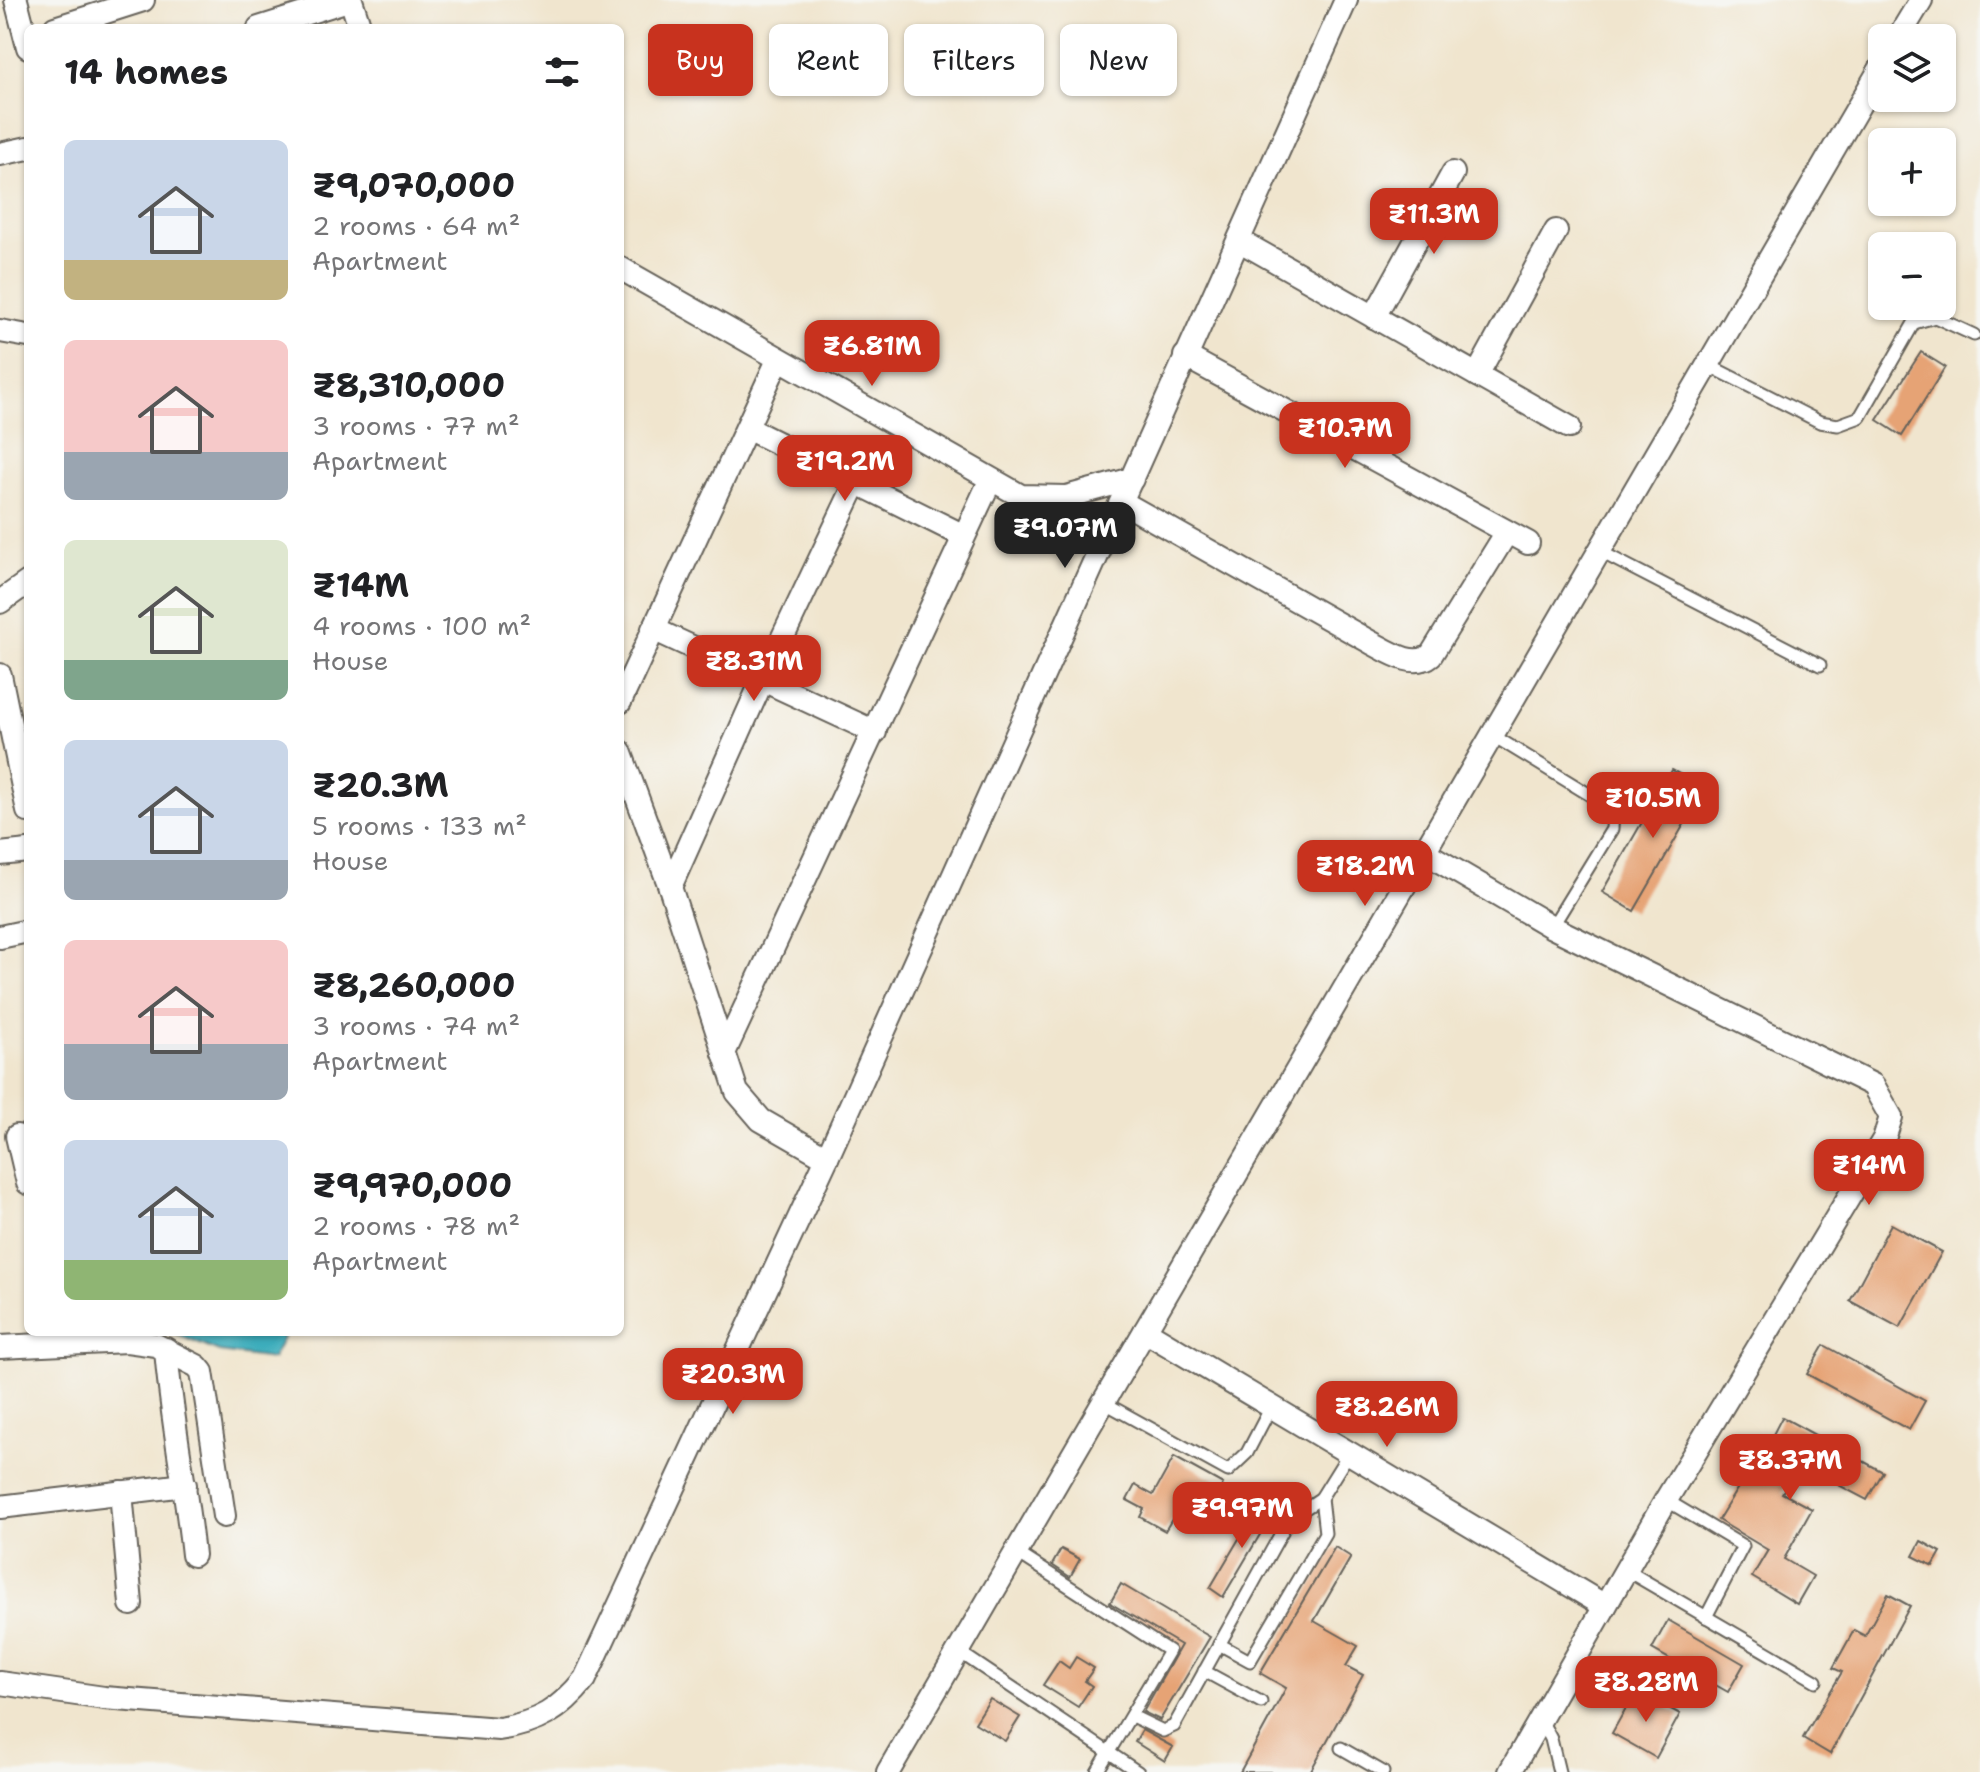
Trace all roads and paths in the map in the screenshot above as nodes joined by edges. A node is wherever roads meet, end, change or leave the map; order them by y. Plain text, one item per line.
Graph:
1 (16, 0) edge
2 (143, 0) edge
3 (350, 0) edge
4 (1346, 0) edge
5 (1921, 0) edge
6 (99, 7) edge
7 (63, 24) edge
8 (272, 24) edge
9 (359, 24) edge
10 (1906, 24) edge
11 (24, 30) edge
12 (1868, 90) edge
13 (24, 149) edge
14 (0, 154) edge
15 (1453, 173) dead end
16 (1556, 231) dead end
17 (1240, 241) junction
18 (624, 270) edge
19 (1374, 317) junction
20 (0, 331) edge
21 (24, 335) edge
22 (1974, 335) dead end
23 (1185, 356) junction
24 (778, 360) junction
25 (1708, 365) junction
26 (1477, 375) junction
27 (1569, 427) dead end
28 (749, 429) junction
29 (1132, 479) junction
30 (990, 481) junction
31 (856, 483) junction
32 (1122, 502) junction
33 (1507, 532) junction
34 (962, 535) junction
35 (1528, 543) dead end
36 (1599, 551) junction
37 (24, 585) edge
38 (0, 602) edge
39 (653, 629) junction
40 (1820, 665) dead end
41 (0, 675) edge
42 (762, 681) junction
43 (624, 693) edge
44 (875, 732) junction
45 (1492, 735) junction
46 (624, 762) edge
47 (24, 792) edge
48 (24, 851) edge
49 (1424, 852) junction
50 (0, 854) edge
51 (670, 887) junction
52 (1552, 927) junction
53 (24, 932) edge
54 (0, 937) edge
55 (724, 1053) junction
56 (15, 1137) edge
57 (827, 1158) junction
58 (24, 1169) edge
59 (1145, 1331) junction
60 (122, 1336) edge
61 (0, 1347) edge
62 (166, 1349) junction
63 (1103, 1402) junction
64 (1271, 1407) junction
65 (1349, 1453) junction
66 (185, 1485) junction
67 (121, 1492) junction
68 (1321, 1498) junction
69 (1666, 1500) junction
70 (0, 1507) edge
71 (224, 1516) dead end
72 (1016, 1552) junction
73 (193, 1555) dead end
74 (1626, 1570) junction
75 (131, 1604) dead end
76 (1605, 1606) junction
77 (1706, 1617) junction
78 (1219, 1644) junction
79 (958, 1651) junction
80 (1204, 1671) junction
81 (1816, 1681) dead end
82 (0, 1683) edge
83 (1261, 1702) dead end
84 (1132, 1716) junction
85 (1540, 1719) junction
86 (1341, 1748) dead end
87 (1111, 1753) junction
88 (888, 1772) edge
89 (1097, 1772) edge
90 (1138, 1772) edge
91 (1383, 1772) edge
92 (1510, 1772) edge
93 (1559, 1772) edge

1 - 11 street
2 - 6 street
3 - 8 street
3 - 9 street
4 - 17 street
5 - 10 street
6 - 7 street
12 - 25 street
13 - 14 street
15 - 19 street
16 - 26 street
17 - 19 street
17 - 23 street
18 - 24 street
19 - 26 street
20 - 21 street
22 - 25 lane
23 - 29 street
23 - 33 street
24 - 28 street
24 - 30 street
25 - 36 street
26 - 27 street
28 - 31 street
28 - 39 street
29 - 30 street
29 - 32 street
30 - 34 street
31 - 34 street
31 - 42 street
32 - 33 street
32 - 57 street
33 - 35 street
34 - 44 street
36 - 40 lane
36 - 45 street
37 - 38 street
39 - 42 street
39 - 43 street
41 - 47 street
42 - 44 street
42 - 51 street
44 - 55 street
45 - 49 street
45 - 52 lane
46 - 51 street
48 - 50 street
49 - 52 street
49 - 59 street
51 - 55 street
52 - 69 street
53 - 54 street
55 - 57 street
56 - 58 street
57 - 82 street
59 - 63 street
59 - 64 street
60 - 61 street
60 - 62 street
62 - 66 street
62 - 71 street
63 - 64 lane
63 - 72 street
64 - 65 street
65 - 68 lane
65 - 76 street
66 - 67 street
66 - 73 street
67 - 70 street
67 - 75 street
68 - 78 lane
68 - 78 lane
69 - 74 street
69 - 77 lane
72 - 79 street
72 - 84 lane
74 - 76 street
74 - 77 lane
76 - 85 street
77 - 81 lane
78 - 80 lane
79 - 87 lane
79 - 88 street
80 - 83 lane
80 - 84 lane
84 - 87 lane
85 - 92 street
85 - 93 lane
86 - 91 lane
87 - 89 lane
87 - 90 lane

